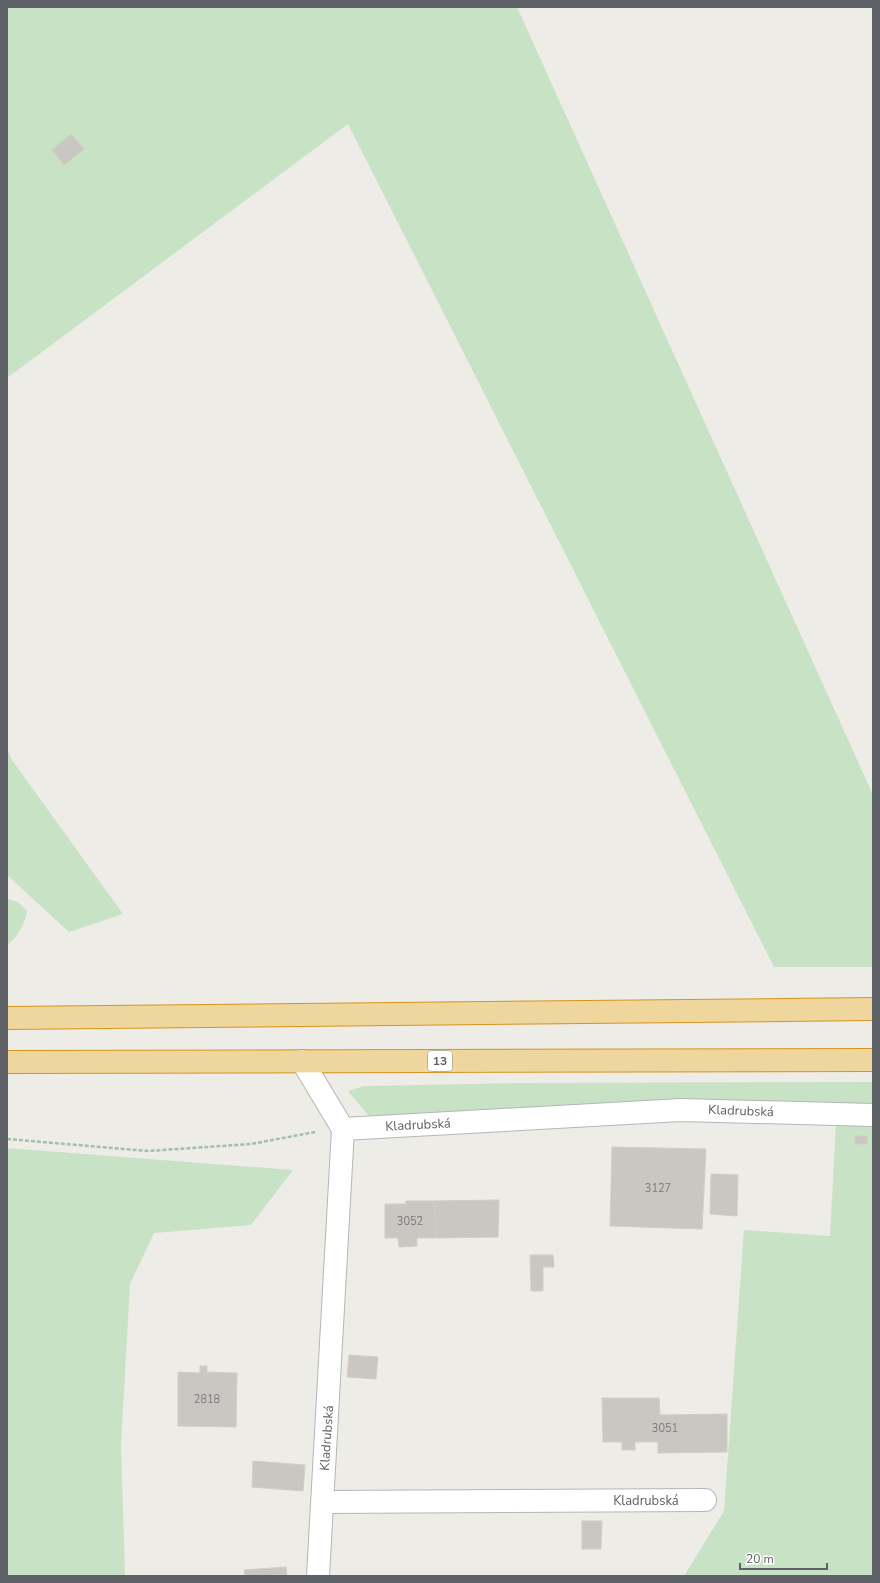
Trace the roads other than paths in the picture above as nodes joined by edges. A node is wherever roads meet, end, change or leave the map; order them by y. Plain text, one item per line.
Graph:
1 (873, 1003) edge
2 (832, 1008) junction
3 (873, 1009) edge
4 (7, 1018) edge
5 (873, 1060) edge
6 (302, 1061) junction
7 (7, 1062) edge
8 (869, 1115) edge
9 (343, 1130) junction
10 (705, 1500) dead end
11 (322, 1502) junction
12 (318, 1576) edge

1 - 2 highway
2 - 3 highway
2 - 4 highway
5 - 6 highway, 13
6 - 7 highway, 13
6 - 9 street
8 - 9 street, Kladrubská
9 - 11 street, Kladrubská
10 - 11 street, Kladrubská
11 - 12 street, Kladrubská

